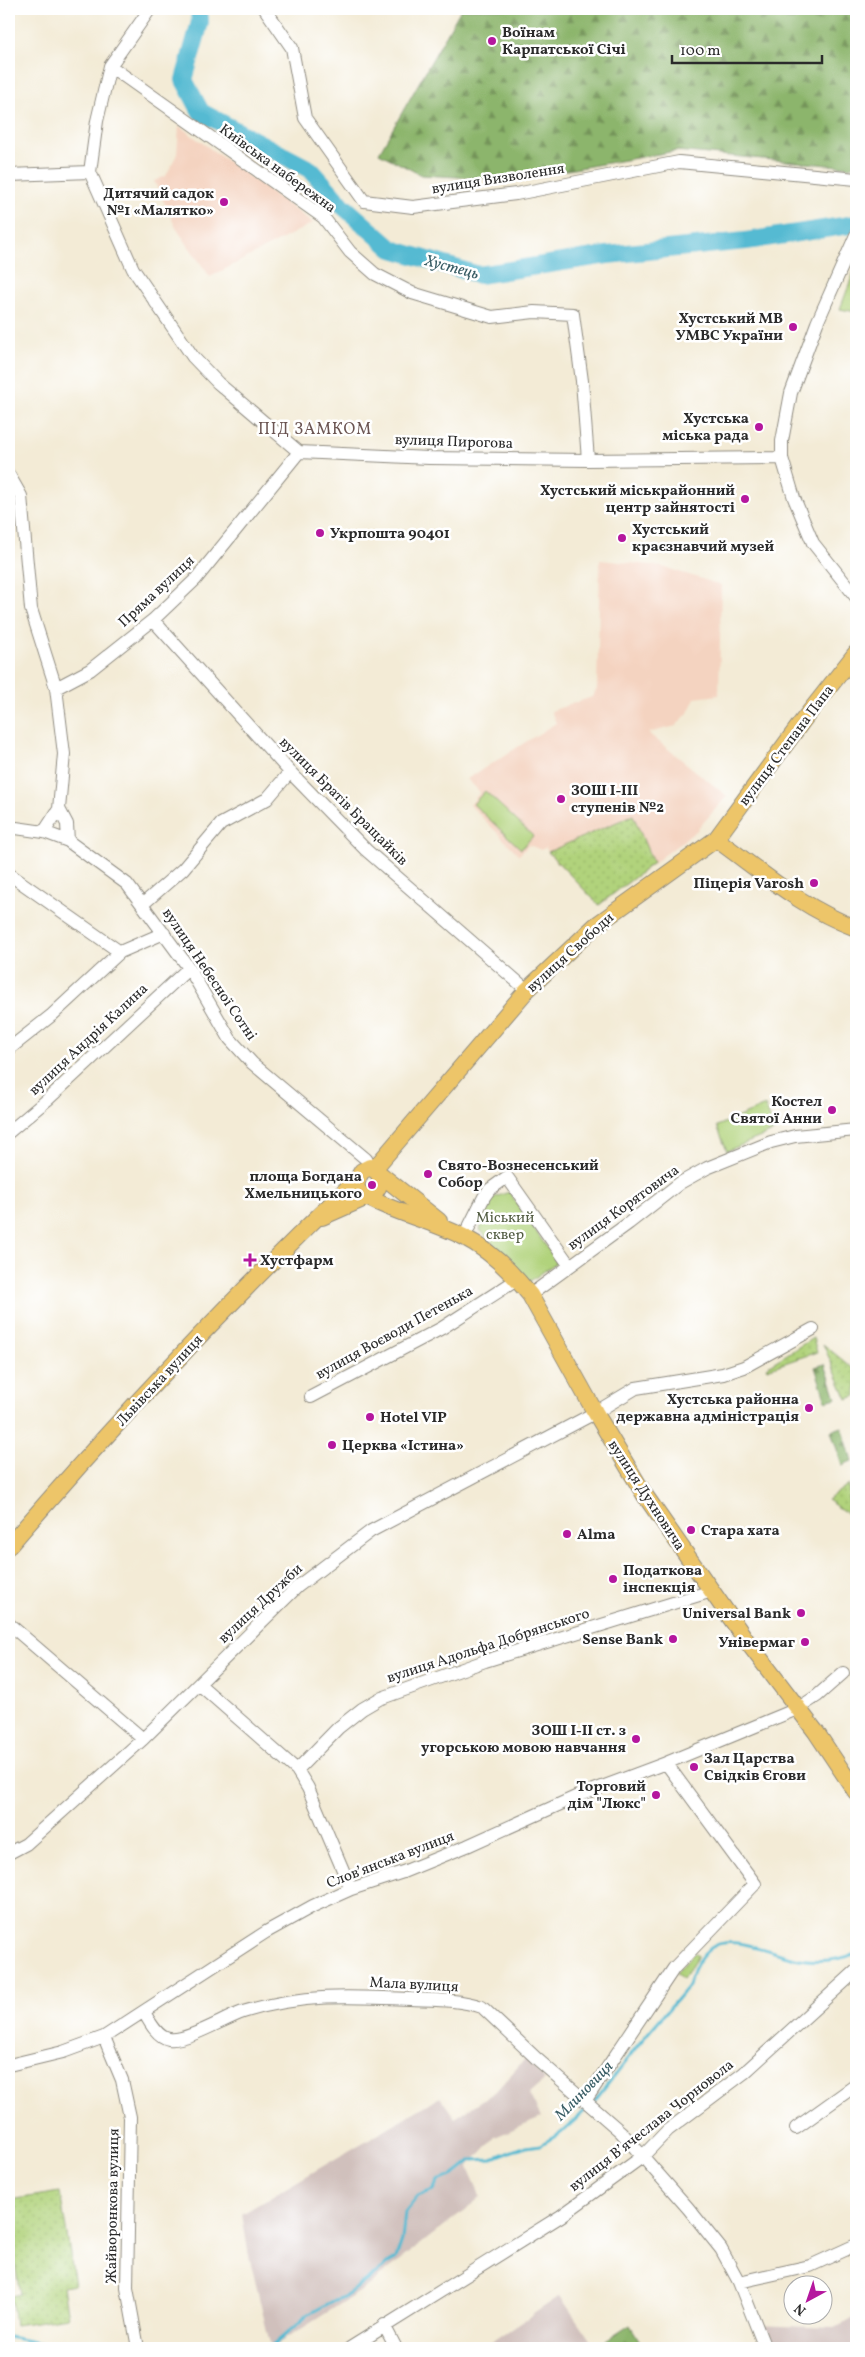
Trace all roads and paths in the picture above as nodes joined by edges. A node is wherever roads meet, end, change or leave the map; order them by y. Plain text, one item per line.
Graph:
1 (150, 9) edge
2 (265, 9) edge
3 (110, 66) junction
4 (90, 172) junction
5 (9, 175) edge
6 (856, 179) edge
7 (856, 235) edge
8 (299, 452) junction
9 (782, 458) junction
10 (588, 460) junction
11 (9, 475) edge
12 (856, 597) edge
13 (153, 620) junction
14 (856, 652) edge
15 (56, 688) junction
16 (290, 772) junction
17 (59, 808) junction
18 (9, 827) edge
19 (44, 832) junction
20 (716, 839) junction
21 (68, 841) junction
22 (9, 874) edge
23 (143, 904) junction
24 (856, 928) edge
25 (164, 933) junction
26 (120, 952) junction
27 (189, 968) junction
28 (527, 990) junction
29 (9, 1049) edge
30 (856, 1130) edge
31 (9, 1132) edge
32 (375, 1170) junction
33 (358, 1178) junction
34 (366, 1198) junction
35 (315, 1219) junction
36 (461, 1236) junction
37 (570, 1266) junction
38 (518, 1279) junction
39 (530, 1295) junction
40 (813, 1329) dead end
41 (311, 1396) dead end
42 (595, 1412) junction
43 (9, 1546) edge
44 (712, 1591) junction
45 (9, 1624) edge
46 (843, 1673) dead end
47 (199, 1684) junction
48 (797, 1709) junction
49 (142, 1739) junction
50 (666, 1763) junction
51 (296, 1770) junction
52 (856, 1792) edge
53 (9, 1853) edge
54 (352, 1889) junction
55 (856, 1971) edge
56 (144, 2012) junction
57 (104, 2037) junction
58 (9, 2065) edge
59 (856, 2085) edge
60 (585, 2101) junction
61 (796, 2128) dead end
62 (642, 2157) junction
63 (856, 2245) edge
64 (739, 2282) junction
65 (384, 2325) junction
66 (138, 2348) edge
67 (350, 2348) edge
68 (396, 2348) edge
69 (765, 2348) edge

1 - 3 street
2 - 6 street, вулиця Визволення
3 - 4 street
3 - 10 street, Київська набережна
4 - 5 street
4 - 8 street
7 - 9 street
8 - 10 street, вулиця Пирогова
8 - 13 street, Пряма вулиця
9 - 10 street, вулиця Пирогова
9 - 12 street
11 - 15 street
13 - 15 street, Пряма вулиця
13 - 16 street, вулиця Братів Бращайків
14 - 20 main road, вулиця Степана Папа
15 - 17 street
16 - 23 street
16 - 28 street, вулиця Братів Бращайків
17 - 19 street
17 - 21 street
18 - 19 street, вулиця Небесної Сотні
19 - 21 street, вулиця Небесної Сотні
20 - 24 main road
20 - 28 main road, вулиця Свободи
21 - 23 street, вулиця Небесної Сотні
22 - 26 street
23 - 25 street, вулиця Небесної Сотні
25 - 26 street
25 - 27 street, вулиця Небесної Сотні
26 - 29 street
27 - 31 street, вулиця Андрія Калина
27 - 32 street, вулиця Небесної Сотні
28 - 32 main road, вулиця Свободи
30 - 37 street, вулиця Корятовича
32 - 33 main road
32 - 34 main road
32 - 36 main road
33 - 34 main road
33 - 35 main road, Львівська вулиця
34 - 35 main road, Львівська вулиця
34 - 36 main road
35 - 43 main road, Львівська вулиця
36 - 37 street
36 - 38 main road
37 - 39 street, вулиця Корятовича
38 - 39 main road
38 - 41 street, вулиця Воєводи Петенька
39 - 42 main road, вулиця Духновича
40 - 42 street, вулиця Дружби
42 - 44 main road, вулиця Духновича
42 - 47 street, вулиця Дружби
44 - 48 main road, вулиця Духновича
44 - 51 street, вулиця Адольфа Добрянського
45 - 49 street
46 - 48 street, Словʼянська вулиця
47 - 49 street, вулиця Дружби
47 - 51 street
48 - 50 street, Словʼянська вулиця
48 - 52 main road, вулиця Духновича
49 - 53 street, вулиця Дружби
50 - 54 street, Словʼянська вулиця
50 - 60 street
51 - 54 street
54 - 56 street, Словʼянська вулиця
55 - 62 street, вулиця Вʼячеслава Чорновола
56 - 57 street, Словʼянська вулиця
56 - 60 street, Мала вулиця
57 - 58 street, Словʼянська вулиця
57 - 66 street, Жайворонкова вулиця
59 - 61 street
60 - 62 street, Мала вулиця
62 - 64 street, Мала вулиця
62 - 65 street, вулиця Вʼячеслава Чорновола
63 - 64 street
64 - 69 street, Мала вулиця
65 - 67 street, вулиця Вʼячеслава Чорновола
65 - 68 street

